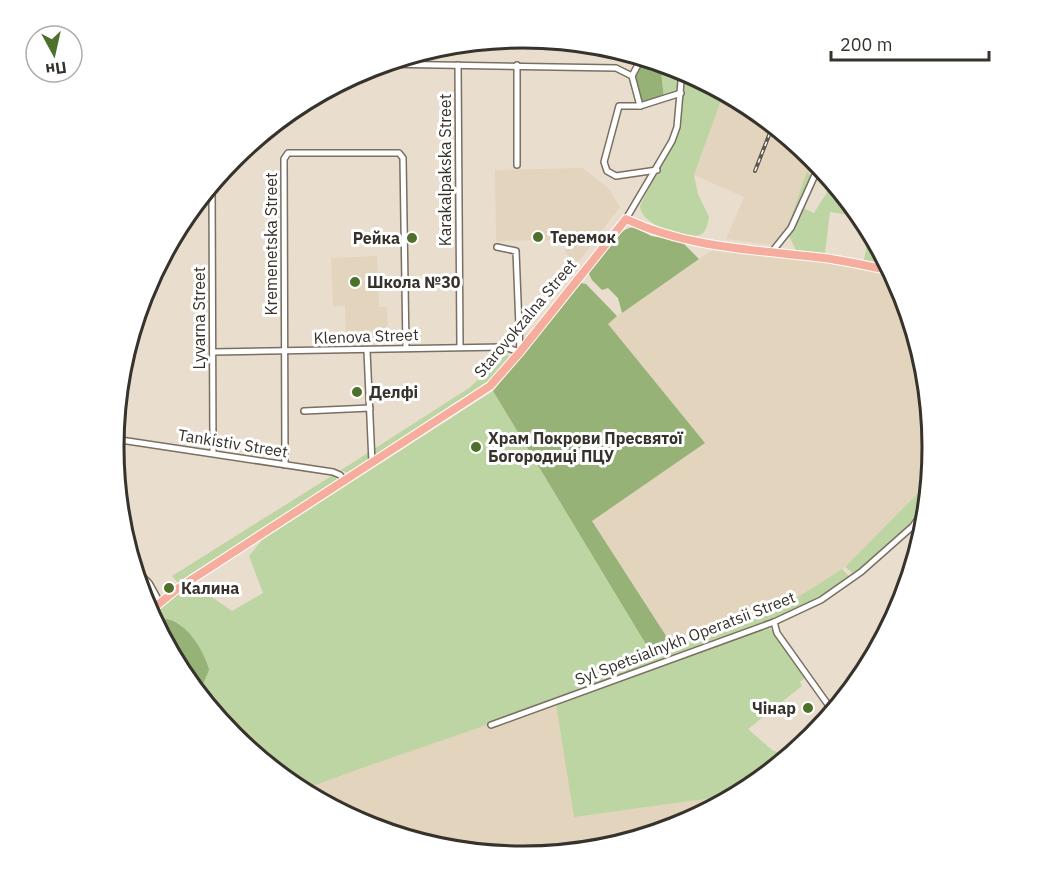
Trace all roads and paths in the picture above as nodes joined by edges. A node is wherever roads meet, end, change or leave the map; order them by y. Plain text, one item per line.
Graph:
1 (411, 64) edge
2 (458, 65) junction
3 (517, 65) junction
4 (638, 65) edge
5 (632, 76) junction
6 (682, 81) edge
7 (681, 93) junction
8 (639, 106) junction
9 (517, 165) dead end
10 (657, 171) junction
11 (815, 175) edge
12 (212, 198) edge
13 (626, 219) junction
14 (497, 247) dead end
15 (770, 253) junction
16 (881, 269) edge
17 (460, 347) junction
18 (406, 348) junction
19 (368, 351) junction
20 (213, 352) junction
21 (284, 352) junction
22 (520, 352) junction
23 (370, 408) junction
24 (304, 411) dead end
25 (124, 440) edge
26 (213, 453) junction
27 (372, 463) junction
28 (285, 465) junction
29 (345, 481) junction
30 (915, 524) edge
31 (147, 581) edge
32 (159, 601) junction
33 (156, 604) edge
34 (774, 622) junction
35 (829, 705) edge
36 (491, 725) dead end

1 - 2 street
2 - 3 street
2 - 17 street, Karakalpakska Street
3 - 5 street
3 - 9 street
4 - 5 street
5 - 8 street
6 - 7 street
7 - 8 street
7 - 10 street
8 - 10 street
10 - 13 street
11 - 15 street
12 - 20 street, Lyvarna Street
13 - 15 main road
13 - 22 main road, Starovokzalna Street
14 - 22 street
15 - 16 main road
17 - 18 street, Klenova Street
17 - 22 street, Klenova Street
18 - 19 street, Klenova Street
18 - 21 street, Kremenetska Street
19 - 21 street, Klenova Street
19 - 23 street
20 - 21 street, Klenova Street
20 - 26 street, Lyvarna Street
21 - 28 street, Kremenetska Street
22 - 27 main road, Starovokzalna Street
23 - 24 street
23 - 27 street
25 - 26 street, Tankistiv Street
26 - 28 street, Tankistiv Street
27 - 29 main road, Starovokzalna Street
28 - 29 street, Tankistiv Street
29 - 32 main road, Starovokzalna Street
30 - 34 street, Syl Spetsialnykh Operatsii Street
31 - 32 street
32 - 33 main road, Starovokzalna Street
34 - 35 street
34 - 36 street, Syl Spetsialnykh Operatsii Street

